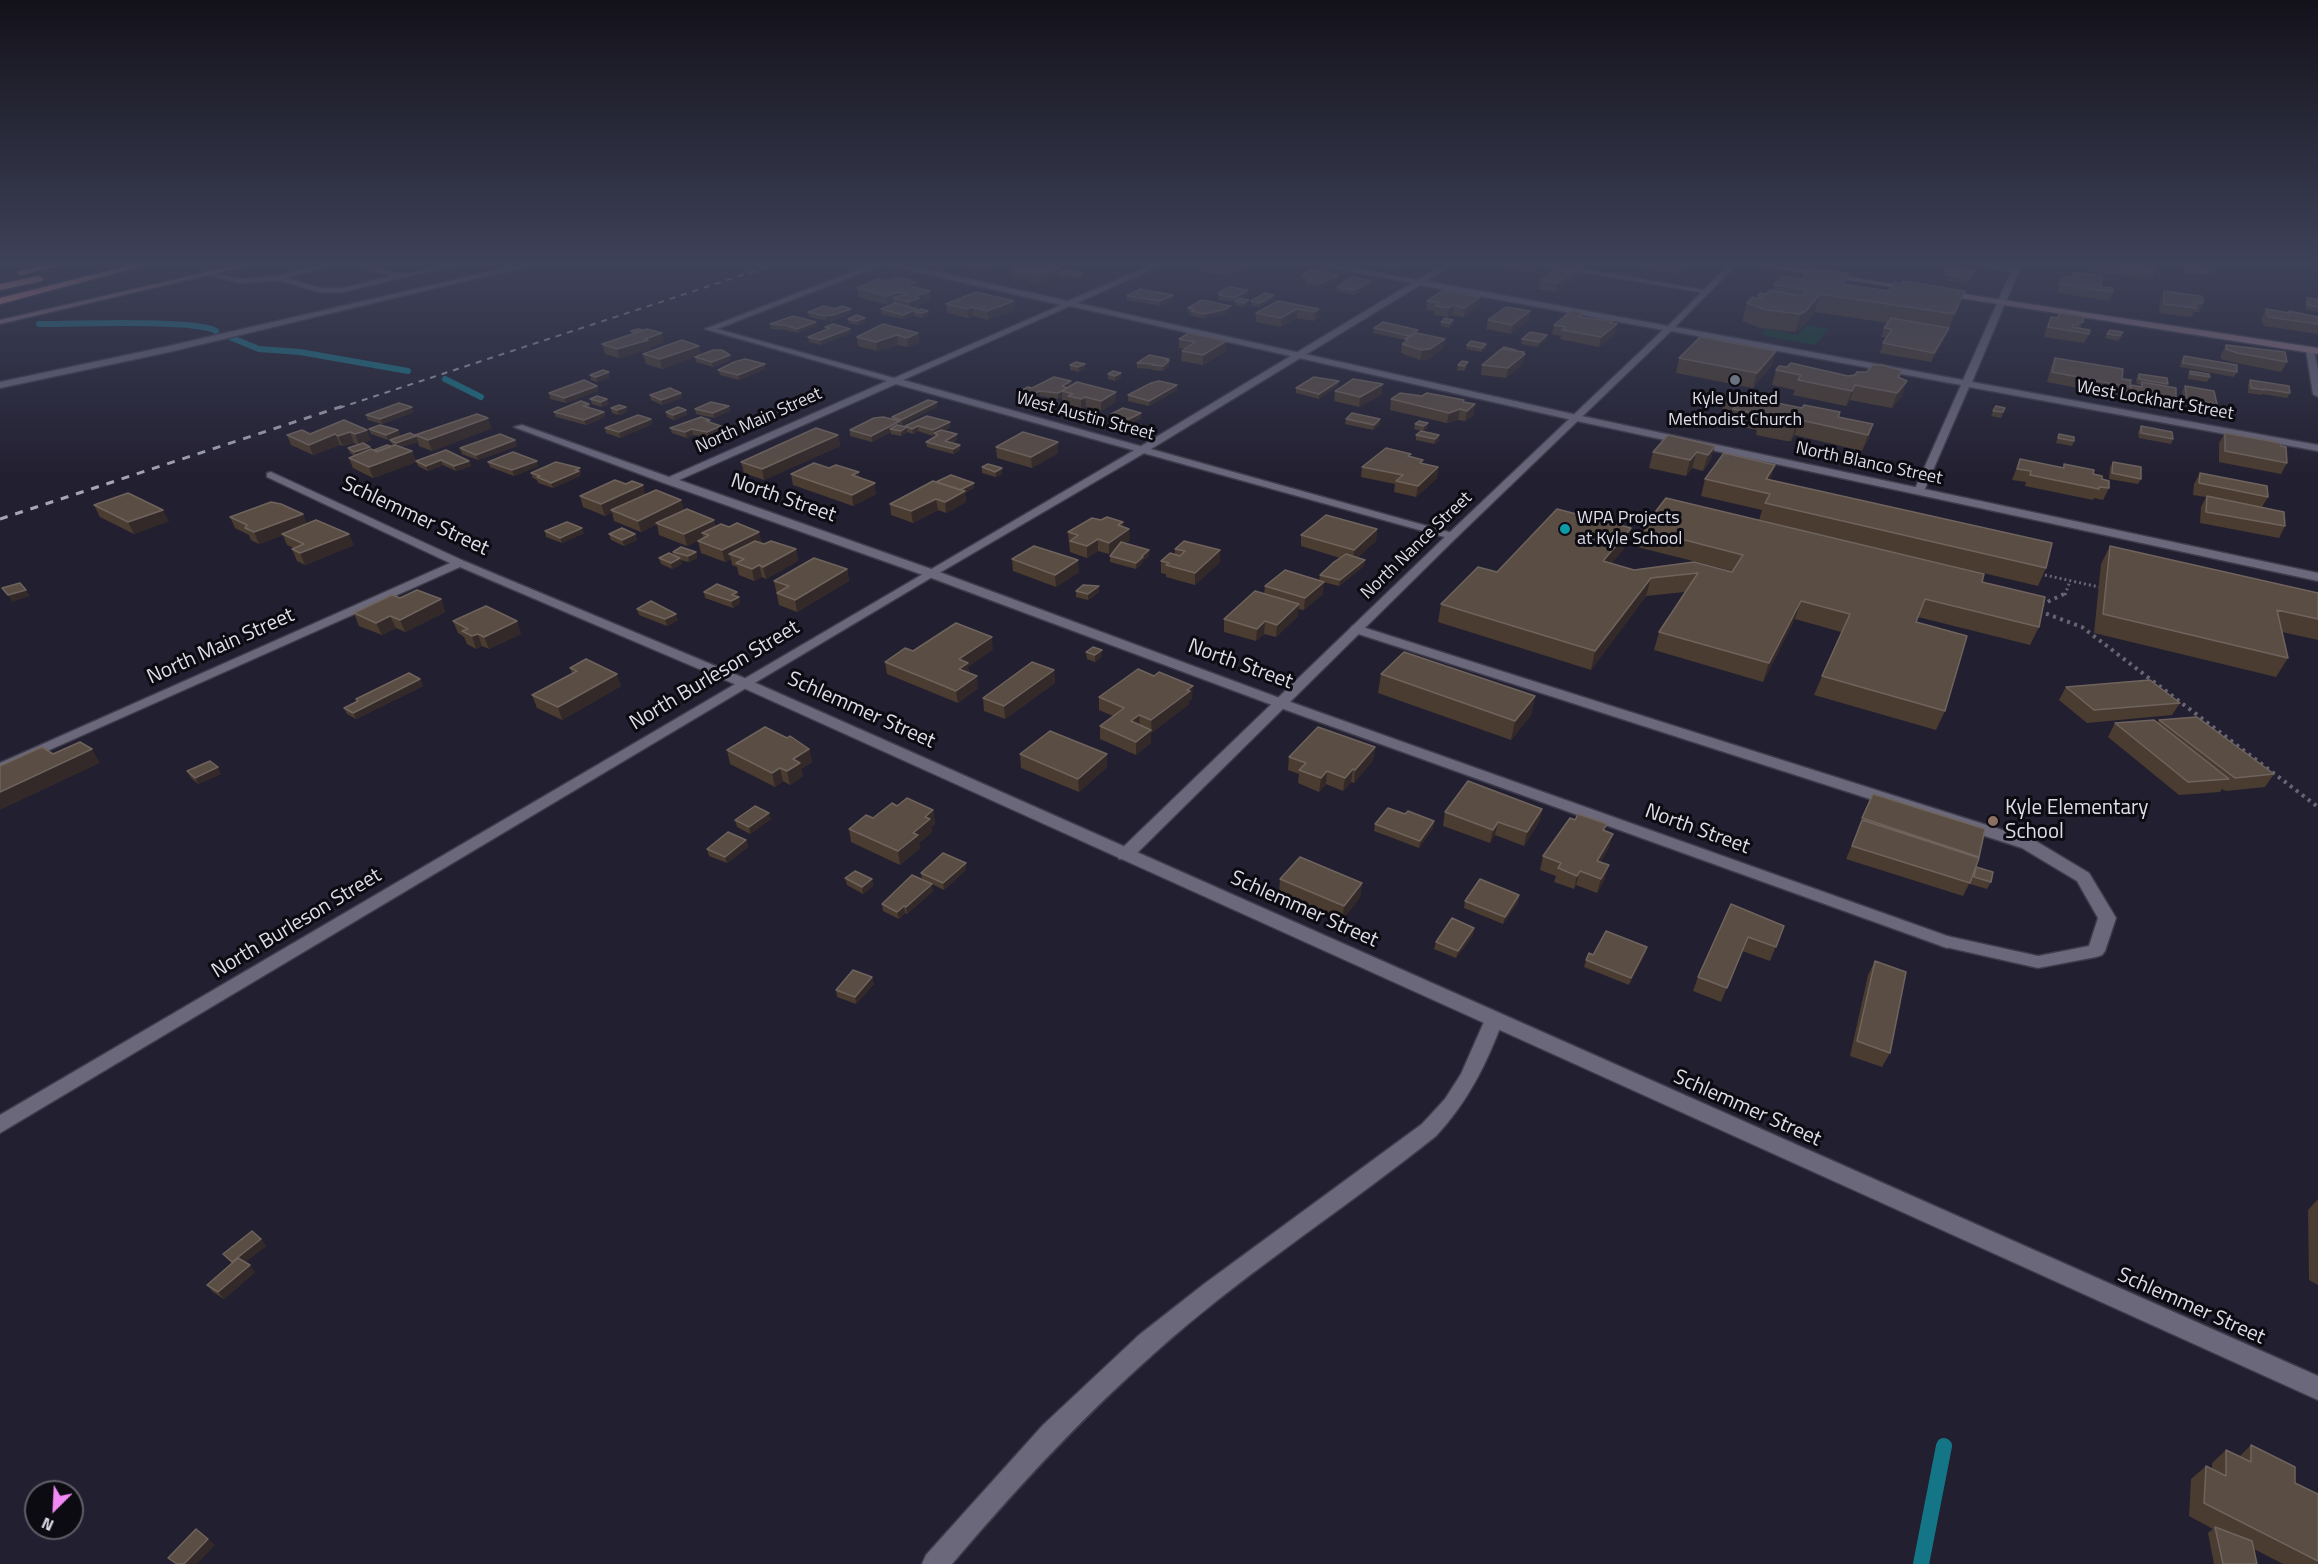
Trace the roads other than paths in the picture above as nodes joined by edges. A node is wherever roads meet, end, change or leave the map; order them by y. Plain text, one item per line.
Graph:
1 (227, 336) edge
2 (737, 336) edge
3 (994, 336) edge
4 (1207, 336) edge
5 (1333, 336) edge
6 (1663, 336) edge
7 (1708, 336) edge
8 (1986, 336) edge
9 (2223, 336) edge
10 (2314, 350) edge
11 (1299, 357) junction
12 (893, 381) junction
13 (1966, 383) junction
14 (0, 386) edge
15 (2318, 394) edge
16 (1577, 418) junction
17 (519, 427) dead end
18 (2318, 448) edge
19 (1142, 450) junction
20 (271, 475) dead end
21 (668, 481) junction
22 (1919, 491) junction
23 (1452, 536) junction
24 (460, 563) junction
25 (930, 573) junction
26 (2318, 577) edge
27 (1356, 629) junction
28 (744, 683) junction
29 (1280, 703) junction
30 (0, 768) edge
31 (1125, 855) junction
32 (1494, 1020) junction
33 (0, 1125) edge
34 (2318, 1388) edge
35 (935, 1564) edge

1 - 14 street
2 - 12 street, West Austin Street
3 - 12 street, North Main Street
4 - 11 street, North Blanco Street
5 - 11 street, North Burleson Street
6 - 16 street, North Nance Street
7 - 13 street, West Lockhart Street
8 - 13 street
9 - 10 main road
10 - 15 street
11 - 16 street, North Blanco Street
11 - 19 street, North Burleson Street
12 - 19 street, West Austin Street
12 - 21 street, North Main Street
13 - 18 street, West Lockhart Street
13 - 22 street
16 - 22 street, North Blanco Street
16 - 23 street, North Nance Street
17 - 21 street, North Street
19 - 23 street, West Austin Street
19 - 25 street, North Burleson Street
20 - 24 street, Schlemmer Street
21 - 25 street, North Street
22 - 26 street, North Blanco Street
23 - 27 street, North Nance Street
24 - 28 street, Schlemmer Street
24 - 30 street, North Main Street
25 - 28 street, North Burleson Street
25 - 29 street, North Street
27 - 29 street, North Nance Street
27 - 29 street, North Street
28 - 31 street, Schlemmer Street
28 - 33 street, North Burleson Street
29 - 31 street, North Nance Street
31 - 32 street, Schlemmer Street
32 - 34 street, Schlemmer Street
32 - 35 street

